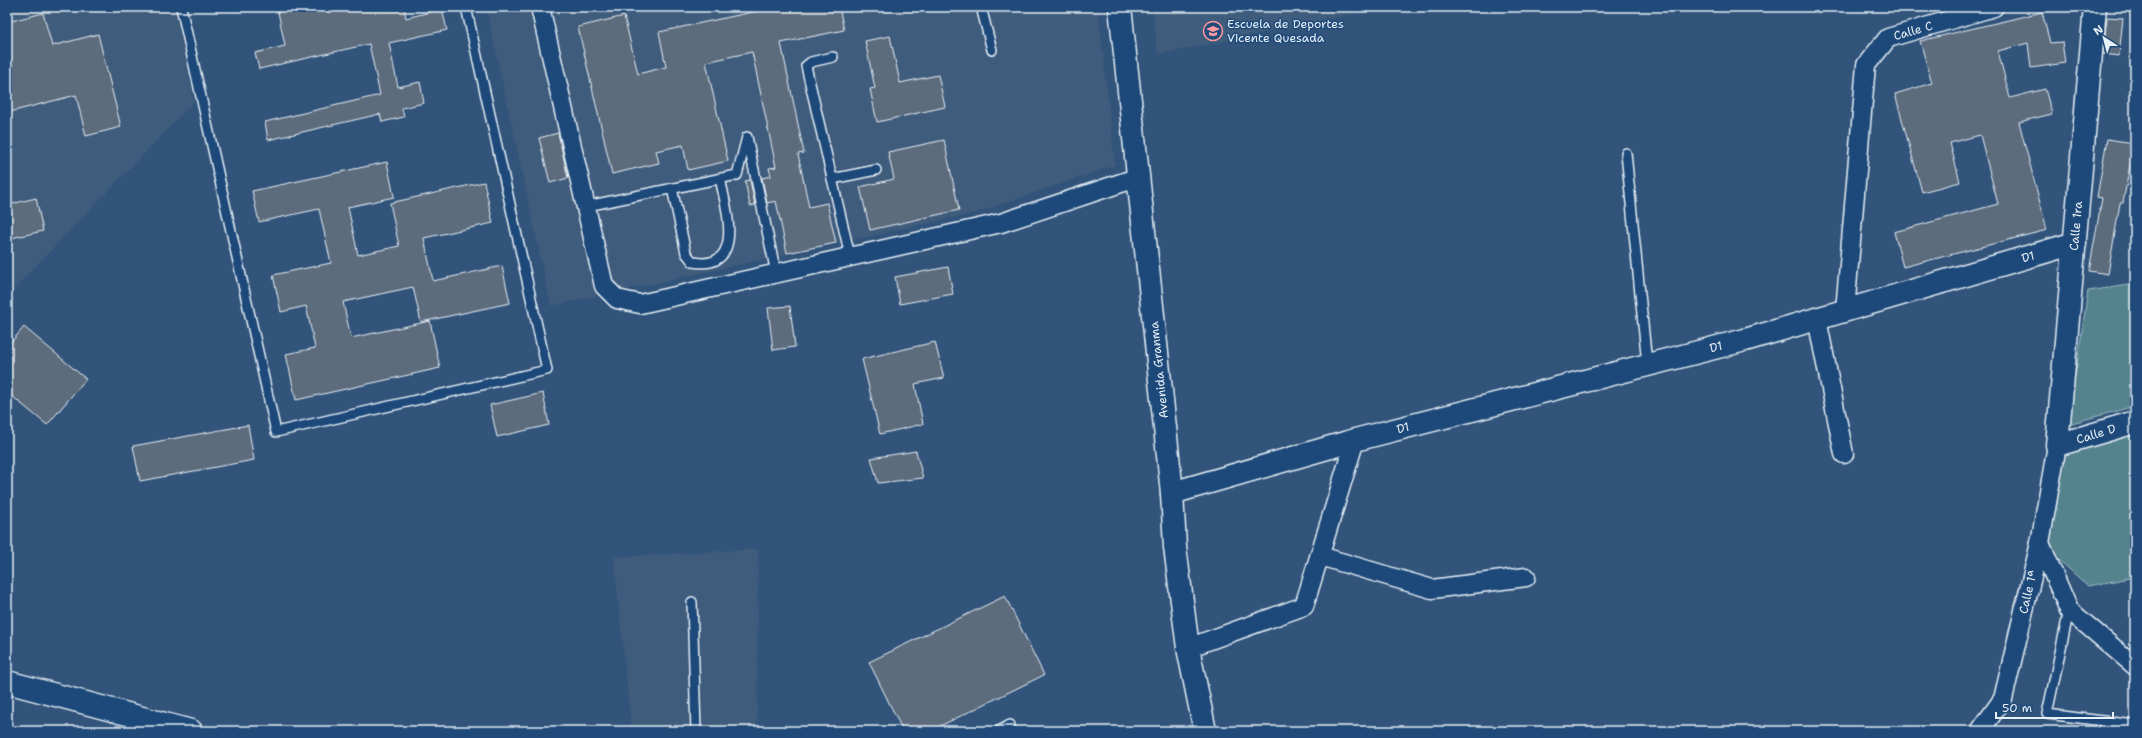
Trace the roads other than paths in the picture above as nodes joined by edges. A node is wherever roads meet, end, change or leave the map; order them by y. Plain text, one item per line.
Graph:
1 (181, 7) edge
2 (466, 7) edge
3 (540, 7) edge
4 (981, 7) edge
5 (1120, 7) edge
6 (1994, 7) edge
7 (2095, 7) edge
8 (992, 50) dead end
9 (833, 57) dead end
10 (1626, 153) dead end
11 (876, 170) dead end
12 (1139, 177) junction
13 (720, 178) junction
14 (832, 179) junction
15 (672, 188) junction
16 (587, 206) junction
17 (2075, 243) junction
18 (850, 256) junction
19 (776, 274) junction
20 (1845, 311) junction
21 (1817, 319) junction
22 (1647, 364) junction
23 (2135, 422) edge
24 (1355, 440) junction
25 (2057, 445) junction
26 (1844, 454) dead end
27 (1172, 493) junction
28 (2040, 543) junction
29 (1320, 556) junction
30 (1526, 577) dead end
31 (692, 602) dead end
32 (2069, 610) junction
33 (1188, 648) junction
34 (2135, 666) edge
35 (7, 682) edge
36 (2135, 725) edge
37 (1010, 726) dead end
38 (191, 731) edge
39 (696, 731) edge
40 (999, 731) edge
41 (1205, 731) edge
42 (1980, 731) edge

1 - 2 lane
3 - 16 street
4 - 8 lane
5 - 12 street, Avenida Granma
6 - 20 street, Calle C
7 - 17 street, Calle 1ra
9 - 14 lane
10 - 22 lane
11 - 14 lane
12 - 18 street
12 - 27 street, Avenida Granma
13 - 15 lane
13 - 15 lane
13 - 19 lane
14 - 18 lane
15 - 16 lane
16 - 19 street
17 - 20 street, D1
17 - 25 street, Calle 1ra
18 - 19 street
20 - 21 street, D1
21 - 22 street, D1
21 - 26 street
22 - 24 street, D1
23 - 25 street, Calle D
24 - 27 street, D1
24 - 29 street
25 - 28 street, Calle 1ª
27 - 33 street, Avenida Granma
28 - 32 street
28 - 42 street, Calle 1ª
29 - 30 street
29 - 33 street
31 - 39 lane
32 - 34 street
32 - 36 lane
33 - 41 street, Avenida Granma
35 - 38 street
37 - 40 lane

